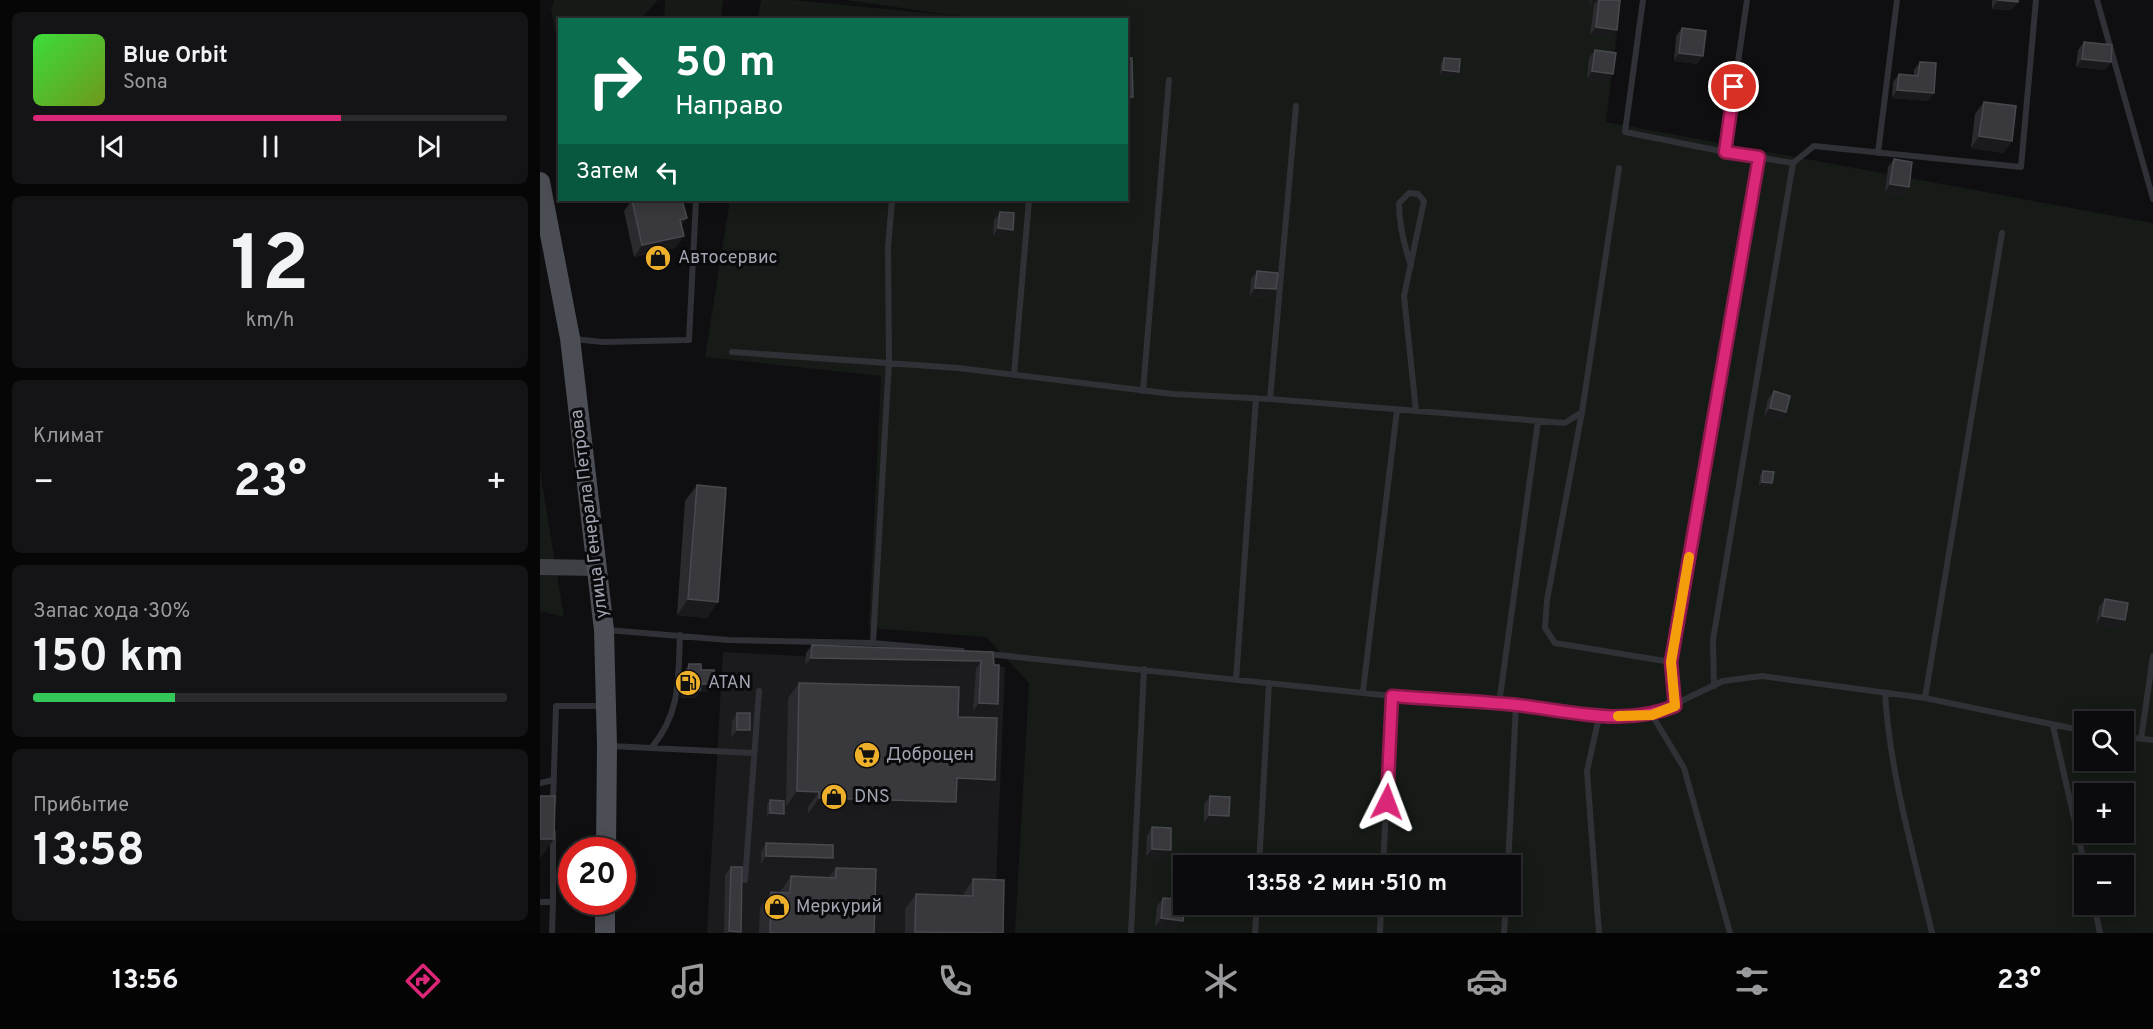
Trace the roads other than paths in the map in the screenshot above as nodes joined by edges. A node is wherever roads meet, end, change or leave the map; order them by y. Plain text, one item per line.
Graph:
1 (1643, 0) edge
2 (1747, 0) edge
3 (1897, 0) edge
4 (2036, 0) edge
5 (2097, 0) edge
6 (1169, 80) dead end
7 (1296, 106) dead end
8 (1725, 152) junction
9 (1878, 153) junction
10 (1759, 157) junction
11 (1793, 163) junction
12 (1619, 168) dead end
13 (540, 182) edge
14 (2153, 199) edge
15 (696, 201) edge
16 (891, 201) edge
17 (1029, 201) edge
18 (2002, 233) dead end
19 (1411, 266) junction
20 (570, 338) junction
21 (732, 352) dead end
22 (889, 361) junction
23 (1014, 375) junction
24 (1143, 391) junction
25 (1256, 399) junction
26 (1270, 399) junction
27 (1397, 410) junction
28 (1416, 411) junction
29 (1581, 412) junction
30 (1538, 421) junction
31 (540, 567) edge
32 (596, 568) junction
33 (604, 630) junction
34 (680, 635) junction
35 (873, 642) junction
36 (967, 652) edge
37 (979, 653) edge
38 (2153, 656) edge
39 (1671, 662) junction
40 (1144, 669) junction
41 (1236, 680) junction
42 (1269, 683) junction
43 (1714, 686) junction
44 (759, 691) dead end
45 (1363, 691) junction
46 (1885, 693) junction
47 (1392, 696) junction
48 (1925, 698) junction
49 (1499, 704) junction
50 (1516, 705) junction
51 (607, 706) junction
52 (1675, 706) junction
53 (1652, 715) junction
54 (1599, 717) junction
55 (2053, 726) junction
56 (2074, 729) edge
57 (2134, 738) edge
58 (2140, 739) junction
59 (2153, 740) edge
60 (607, 746) junction
61 (652, 747) junction
62 (753, 753) junction
63 (553, 780) junction
64 (540, 783) edge
65 (553, 814) edge
66 (553, 825) edge
67 (606, 837) edge
68 (1260, 855) edge
69 (1384, 855) edge
70 (1509, 855) edge
71 (2082, 855) edge
72 (745, 880) dead end
73 (540, 902) edge
74 (553, 902) junction
75 (605, 915) edge
76 (1257, 915) edge
77 (1381, 915) edge
78 (1505, 915) edge
79 (2096, 915) edge
80 (552, 933) edge
81 (605, 933) edge
82 (1131, 933) edge
83 (1256, 933) edge
84 (1380, 933) edge
85 (1504, 933) edge
86 (1599, 933) edge
87 (1730, 933) edge
88 (1932, 933) edge
89 (2100, 933) edge

1 - 8 lane
2 - 8 lane
3 - 9 lane
4 - 9 lane
5 - 14 lane
6 - 24 lane
7 - 26 lane
8 - 10 lane
9 - 11 lane
10 - 11 lane
10 - 39 lane
11 - 43 lane
12 - 29 lane
13 - 20 main road, улица Генерала Петрова
15 - 20 lane
16 - 22 lane
17 - 23 lane
18 - 48 lane
19 - 19 lane
19 - 28 lane
20 - 32 main road, улица Генерала Петрова
21 - 22 lane
22 - 23 lane
22 - 35 lane
23 - 24 lane
24 - 25 lane
25 - 26 lane
25 - 41 lane
26 - 27 lane
27 - 28 lane
27 - 45 lane
28 - 30 lane
29 - 30 lane
29 - 39 lane
30 - 49 lane
31 - 32 main road
32 - 33 main road, улица Генерала Петрова
33 - 34 lane
33 - 51 main road, улица Генерала Петрова
34 - 35 lane
34 - 61 lane
35 - 36 lane
37 - 40 lane
38 - 58 lane
39 - 52 lane
40 - 41 lane
40 - 82 lane
41 - 42 lane
42 - 45 lane
42 - 68 lane
43 - 46 lane
43 - 52 lane
44 - 62 lane
45 - 47 lane
46 - 48 lane
46 - 88 lane
47 - 49 lane
47 - 69 lane
48 - 55 lane
49 - 50 lane
50 - 54 lane
50 - 70 lane
51 - 60 main road, улица Генерала Петрова
51 - 63 lane
52 - 53 lane
53 - 54 lane
53 - 87 lane
54 - 86 lane
55 - 56 lane
55 - 71 lane
57 - 58 lane
58 - 59 lane
60 - 61 lane
60 - 67 main road, улица Генерала Петрова
61 - 62 lane
62 - 72 lane
63 - 64 lane
63 - 65 lane
66 - 74 lane
73 - 74 lane
74 - 80 lane
75 - 81 main road
76 - 83 lane
77 - 84 lane
78 - 85 lane
79 - 89 lane

